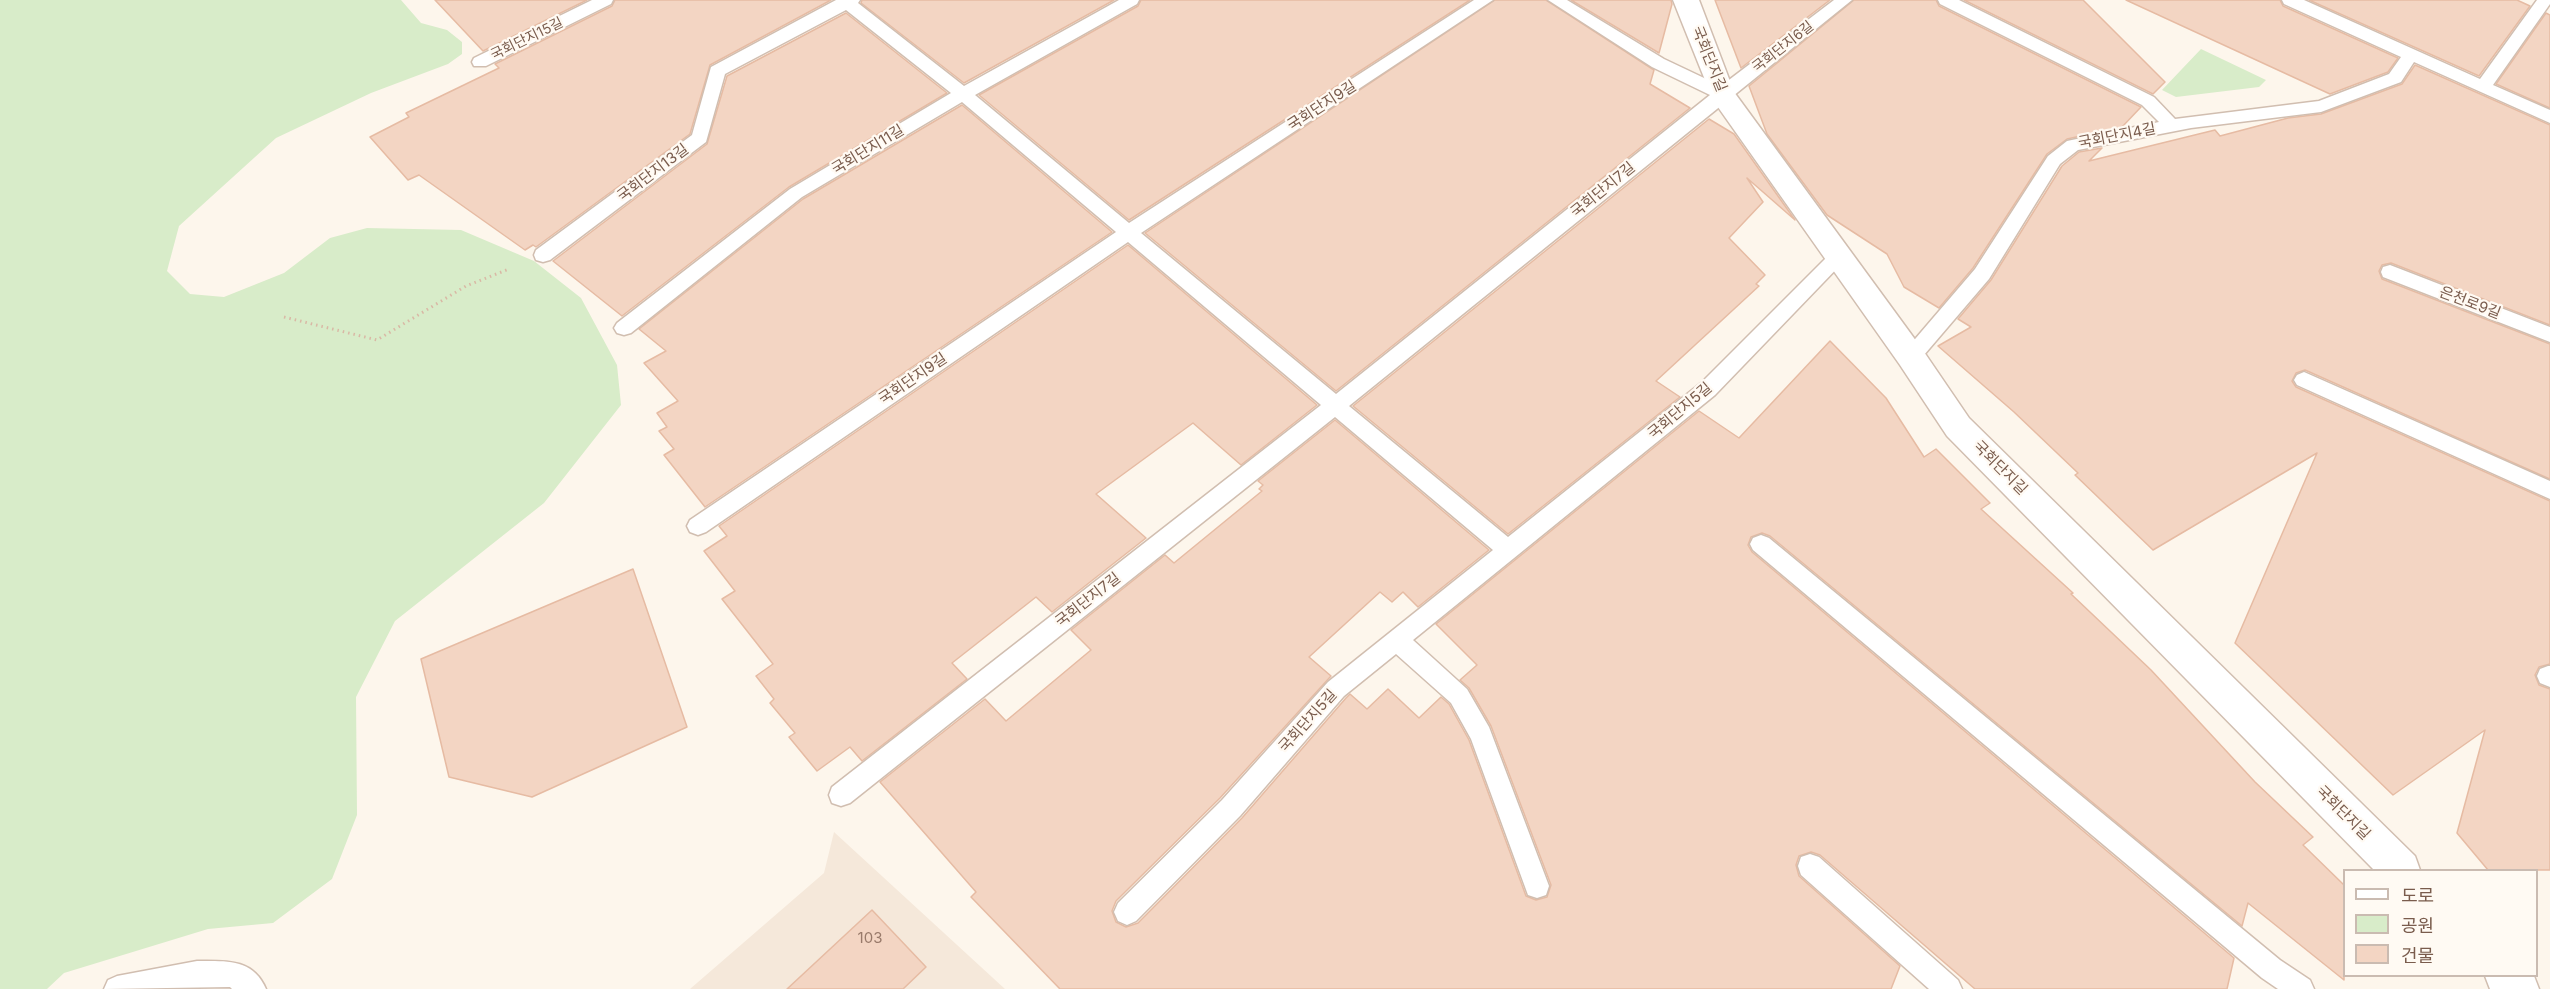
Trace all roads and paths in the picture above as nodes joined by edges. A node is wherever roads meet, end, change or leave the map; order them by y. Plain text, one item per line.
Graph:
1 (605, 0) edge
2 (1131, 0) edge
3 (1485, 0) edge
4 (1556, 0) edge
5 (1686, 0) edge
6 (1844, 0) edge
7 (1946, 0) edge
8 (2290, 0) edge
9 (2545, 0) edge
10 (848, 1) edge
11 (2412, 55) junction
12 (480, 62) dead end
13 (2483, 87) junction
14 (963, 94) junction
15 (1722, 94) junction
16 (2550, 117) edge
17 (2171, 125) junction
18 (1129, 232) junction
19 (543, 255) joint
20 (1838, 258) junction
21 (2390, 272) dead end
22 (284, 317) dead end
23 (624, 328) dead end
24 (2550, 334) edge
25 (1911, 357) junction
26 (2304, 380) dead end
27 (1335, 406) junction
28 (2550, 490) edge
29 (698, 526) dead end
30 (1761, 544) dead end
31 (1508, 550) junction
32 (1397, 640) junction
33 (841, 795) dead end
34 (1810, 866) dead end
35 (2399, 869) edge
36 (1537, 886) dead end
37 (1128, 912) dead end
38 (2507, 977) edge
39 (2268, 979) edge
40 (117, 989) edge
41 (253, 989) edge
42 (1949, 989) edge
43 (2301, 989) edge
44 (2519, 989) edge

1 - 12 lane, 국회단지15길
2 - 14 lane, 국회단지11길
3 - 18 lane, 국회단지9길
4 - 15 lane
5 - 15 street, 국회단지길
6 - 15 lane, 국회단지6길
7 - 17 lane
8 - 11 lane
9 - 13 lane
10 - 14 lane
10 - 19 lane, 국회단지13길
11 - 13 lane
11 - 17 lane, 국회단지4길
13 - 16 lane
14 - 18 lane
14 - 23 lane, 국회단지11길
15 - 20 street, 국회단지길
15 - 27 lane, 국회단지7길
17 - 25 lane, 국회단지4길
18 - 27 lane
18 - 29 lane, 국회단지9길
19 - 22 path
20 - 25 street, 국회단지길
20 - 31 lane, 국회단지5길
21 - 24 lane, 은천로9길
25 - 35 street, 국회단지길
26 - 28 lane
27 - 31 lane
27 - 33 lane, 국회단지7길
30 - 39 lane
31 - 32 lane, 국회단지5길
32 - 36 lane
32 - 37 lane, 국회단지5길
34 - 42 lane
38 - 44 street
39 - 43 lane
40 - 41 lane

